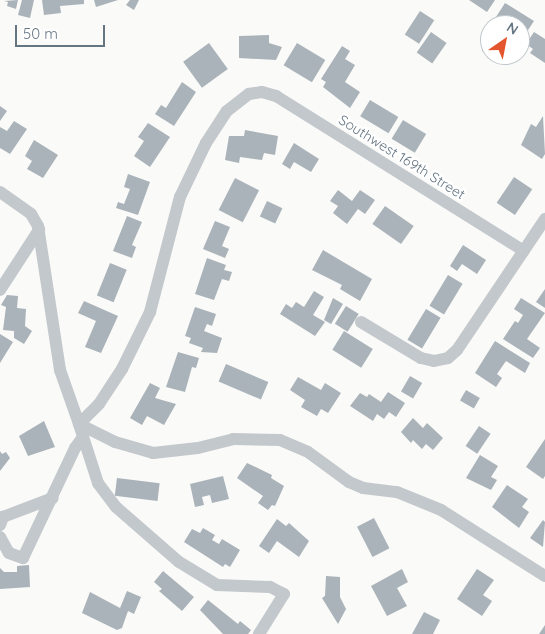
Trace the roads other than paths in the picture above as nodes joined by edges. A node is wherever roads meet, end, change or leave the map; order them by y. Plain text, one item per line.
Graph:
1 (0, 192) edge
2 (545, 219) edge
3 (39, 230) junction
4 (524, 252) junction
5 (0, 290) edge
6 (361, 322) dead end
7 (81, 430) junction
8 (53, 498) junction
9 (0, 525) edge
10 (0, 537) edge
11 (545, 576) edge
12 (259, 634) edge

1 - 3 street
2 - 4 street
3 - 5 street
3 - 7 street
4 - 6 street
4 - 7 street, Southwest 169th Street
7 - 8 street
7 - 11 street
7 - 12 street
8 - 9 street
8 - 10 street

